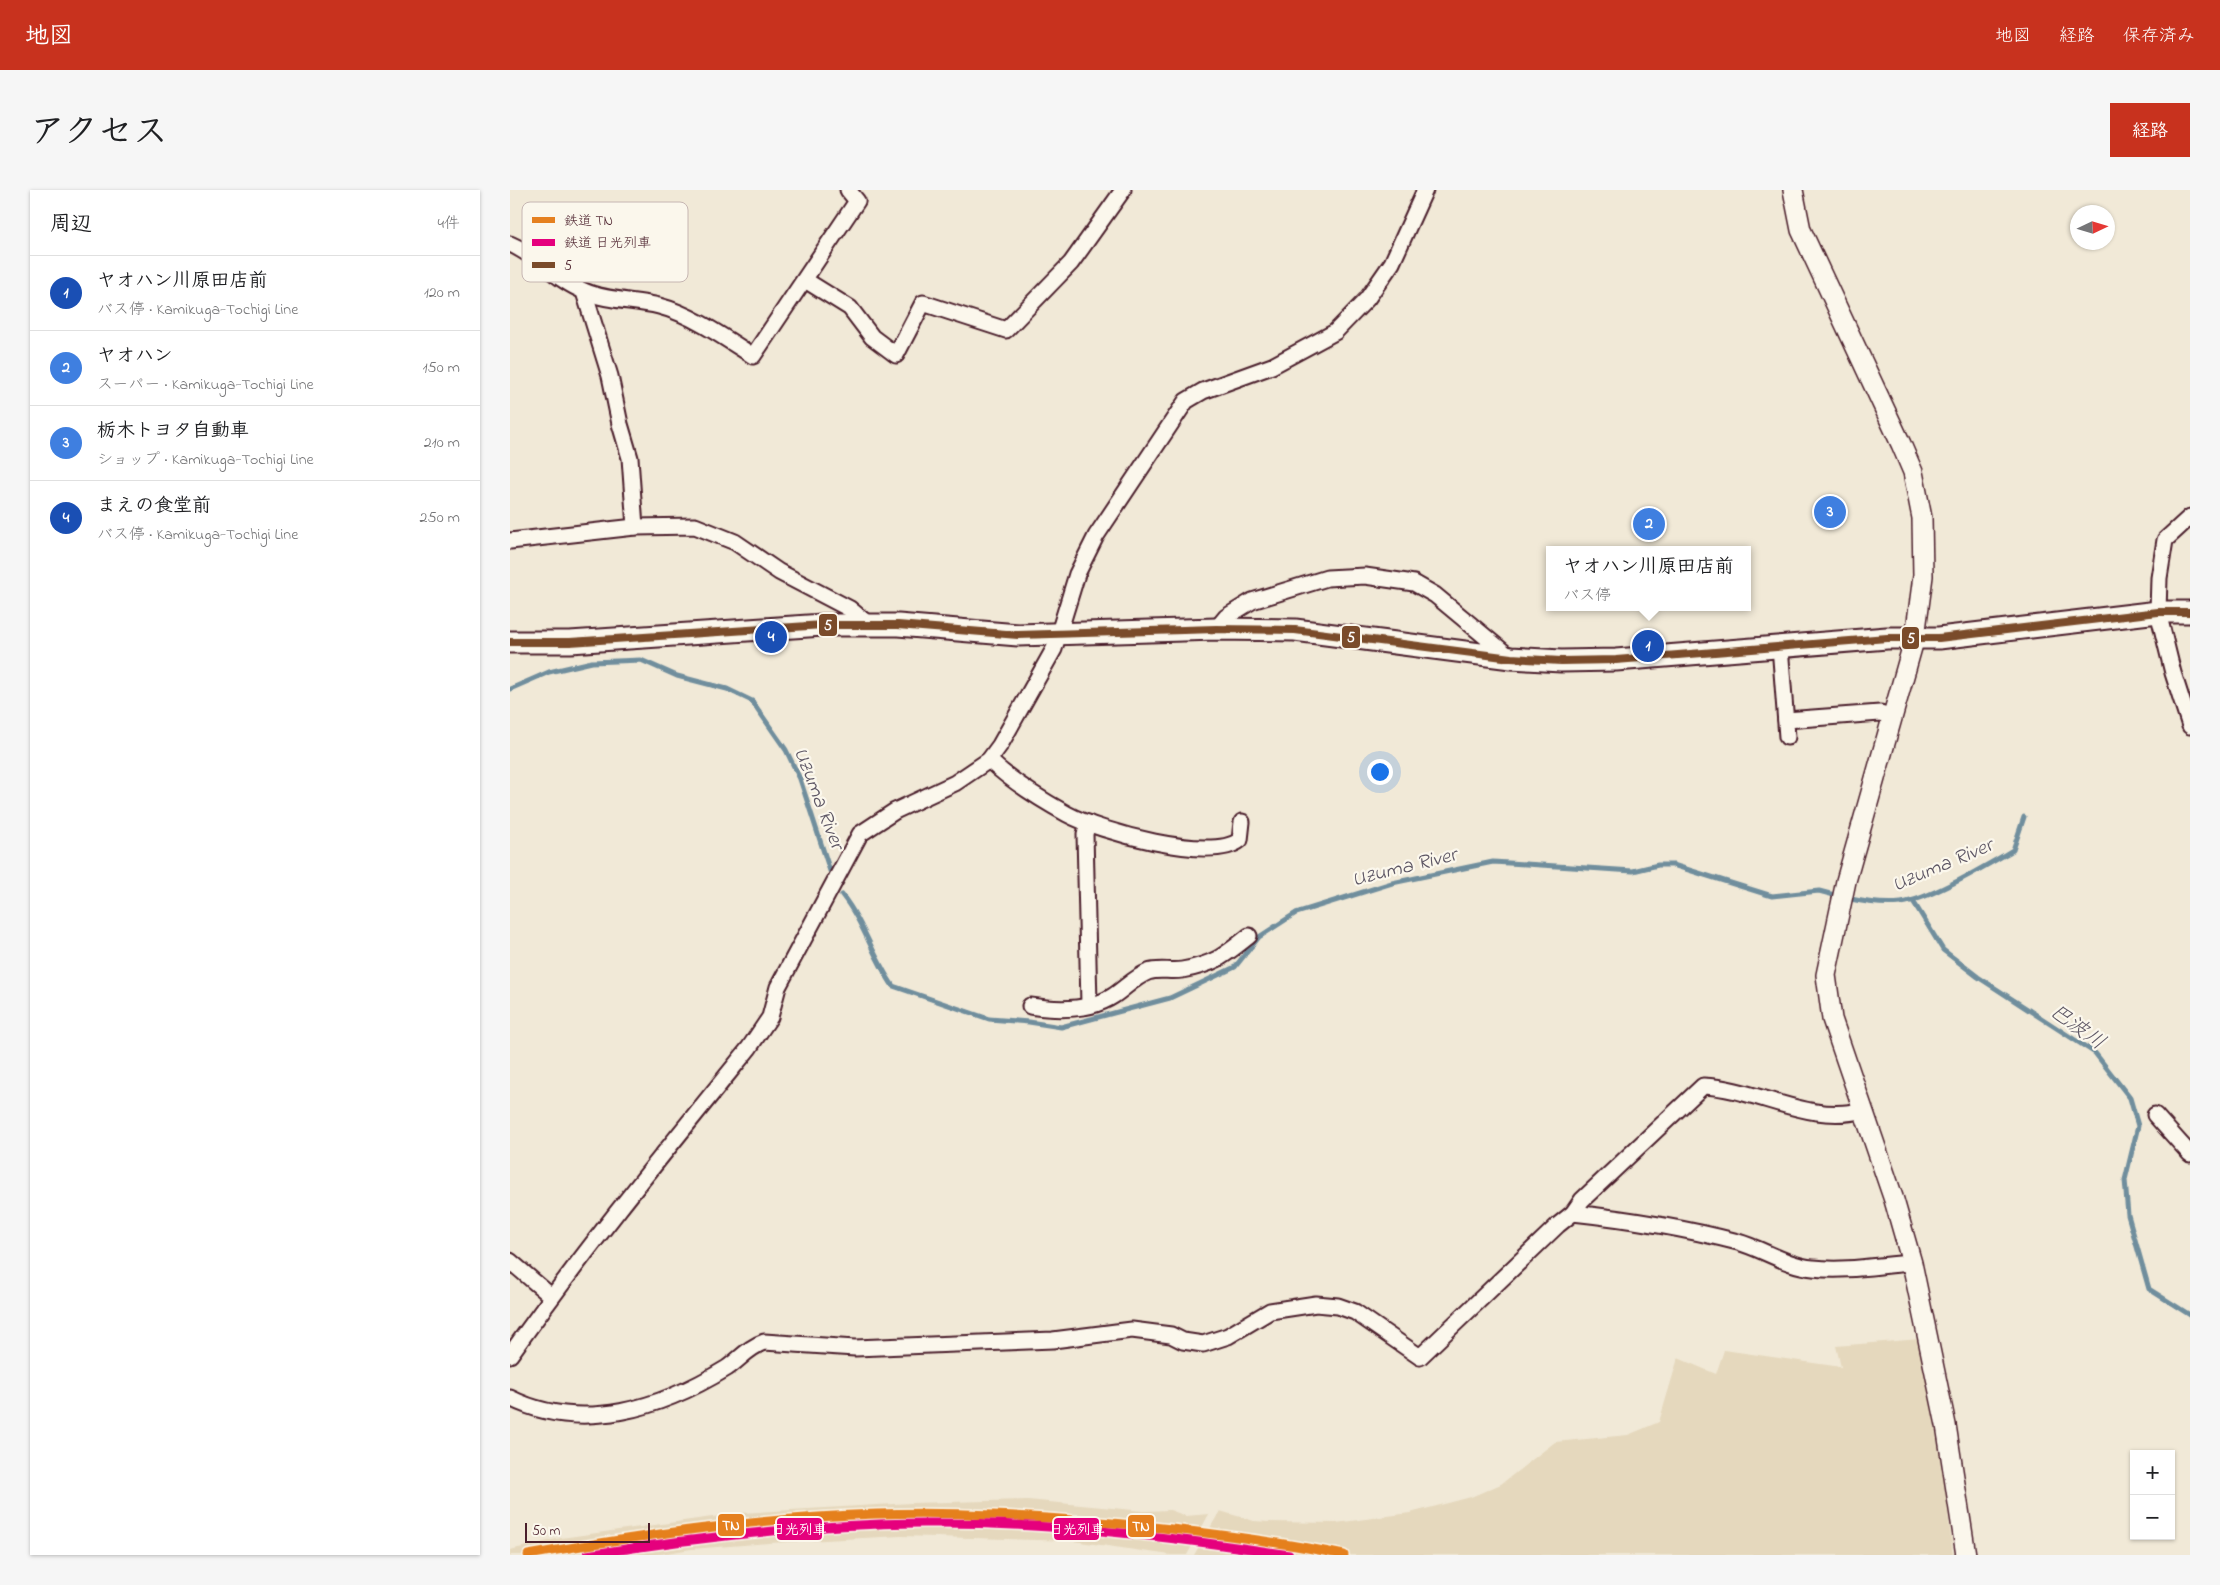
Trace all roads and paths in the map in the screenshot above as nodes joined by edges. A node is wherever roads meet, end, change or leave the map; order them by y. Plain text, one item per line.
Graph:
1 (848, 190) edge
2 (1124, 190) edge
3 (1425, 190) edge
4 (1793, 190) edge
5 (510, 244) edge
6 (522, 249) edge
7 (804, 280) junction
8 (567, 282) edge
9 (584, 292) junction
10 (2190, 517) edge
11 (635, 527) junction
12 (510, 542) edge
13 (2158, 612) junction
14 (2190, 612) edge
15 (868, 624) junction
16 (1216, 629) junction
17 (1058, 634) junction
18 (1915, 637) junction
19 (510, 642) edge
20 (1780, 646) junction
21 (1511, 658) junction
22 (1891, 716) junction
23 (1786, 720) junction
24 (2190, 726) edge
25 (1787, 737) dead end
26 (989, 760) junction
27 (1242, 822) dead end
28 (1088, 823) junction
29 (1249, 936) dead end
30 (1089, 1004) junction
31 (1030, 1006) dead end
32 (1863, 1110) junction
33 (2155, 1115) dead end
34 (2190, 1154) edge
35 (1573, 1213) junction
36 (510, 1261) edge
37 (1912, 1263) junction
38 (551, 1296) junction
39 (510, 1355) edge
40 (510, 1398) edge
41 (1966, 1555) edge

1 - 7 street
2 - 7 street
3 - 17 street
4 - 18 street
5 - 6 street
7 - 9 street
8 - 9 street
9 - 11 street
10 - 13 street
11 - 12 street
11 - 15 street
13 - 14 main road
13 - 18 main road
13 - 24 street
15 - 17 main road
15 - 19 main road
16 - 17 main road
16 - 21 main road
16 - 21 street
17 - 26 street
18 - 20 main road
18 - 22 street
20 - 21 main road
20 - 23 street
22 - 23 street
22 - 32 street
23 - 25 street
26 - 28 street
26 - 38 street
27 - 28 street
28 - 30 street
29 - 30 street
30 - 31 street
32 - 35 street
32 - 37 street
33 - 34 street
35 - 37 street
35 - 40 street
36 - 38 street
37 - 41 street
38 - 39 street

